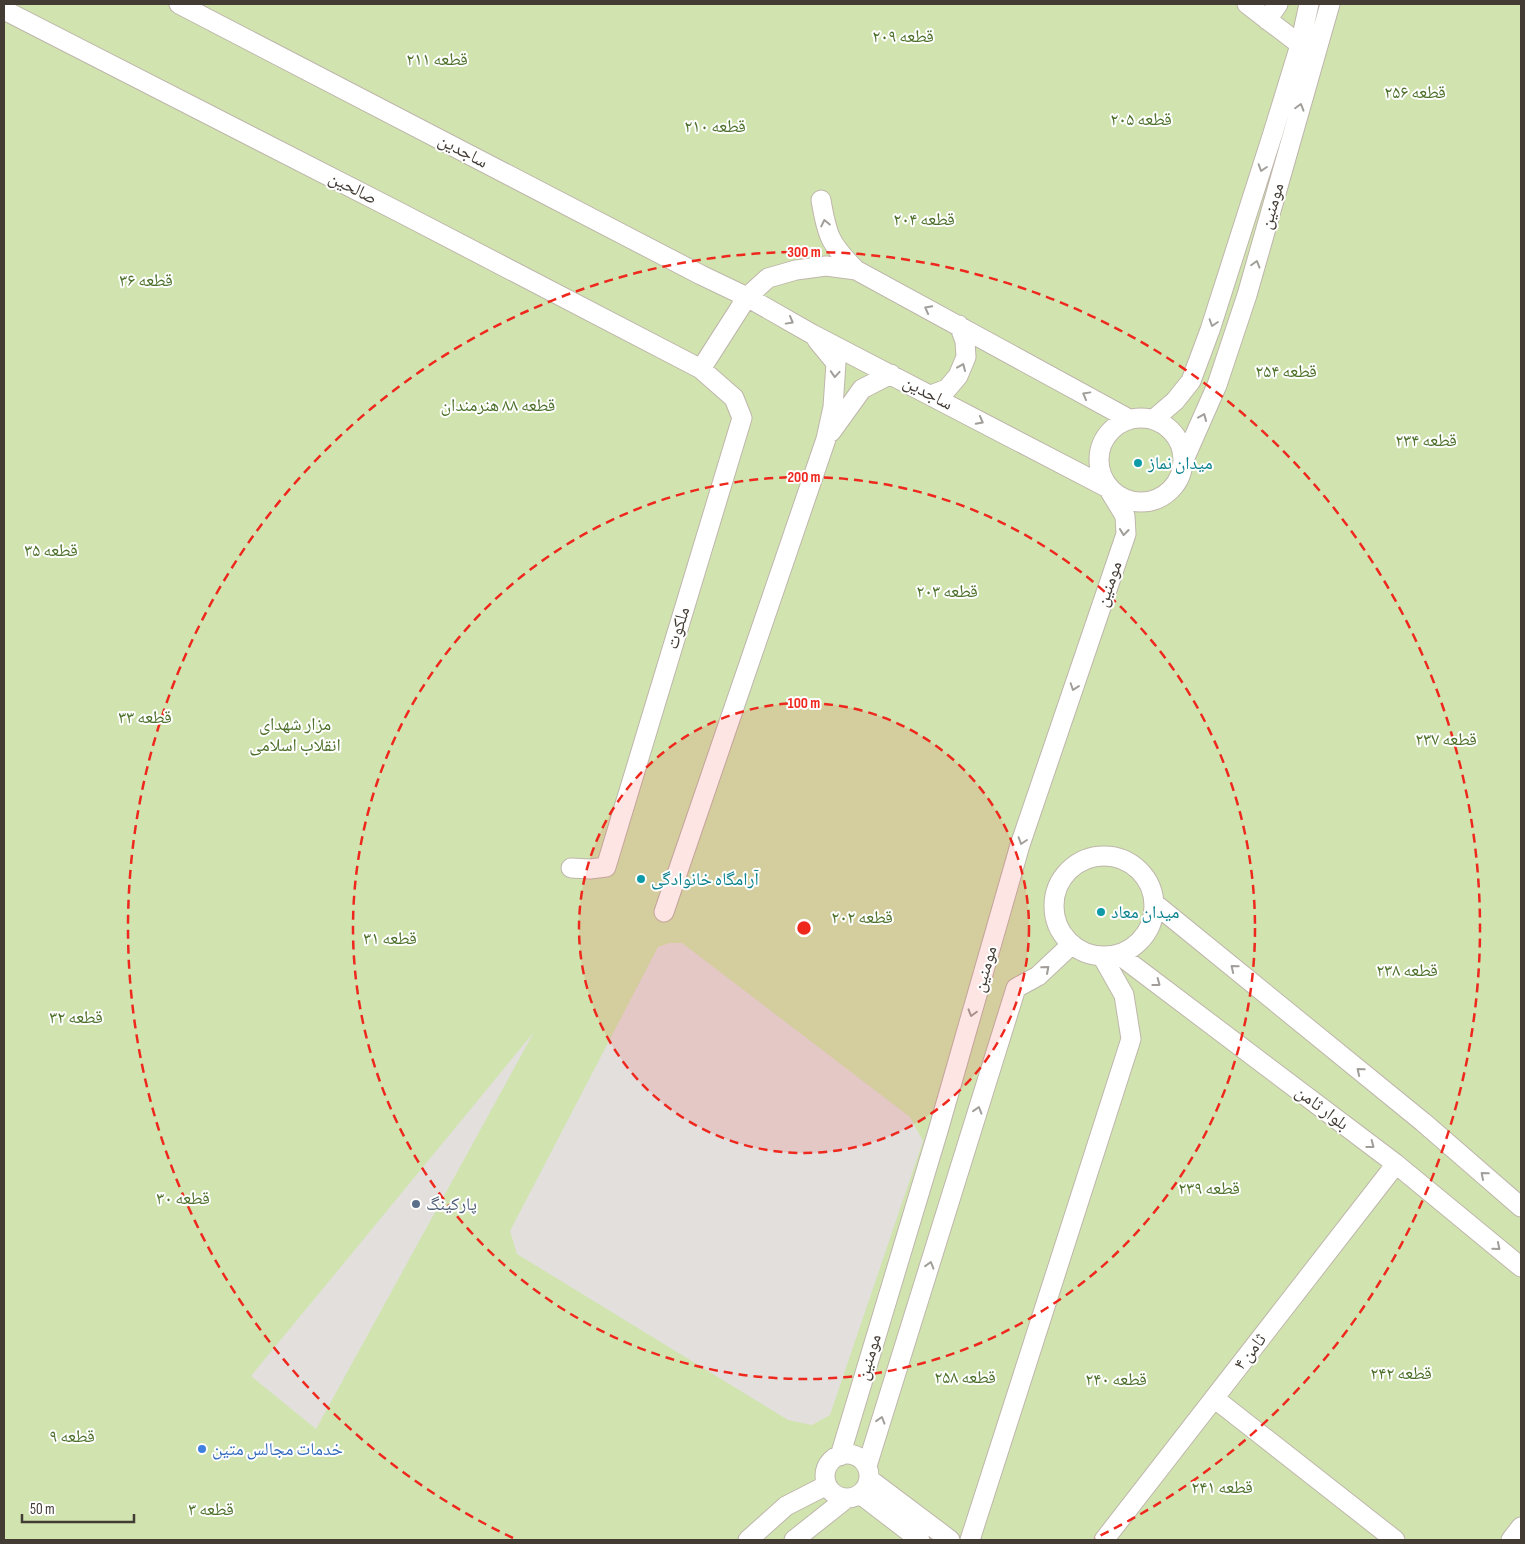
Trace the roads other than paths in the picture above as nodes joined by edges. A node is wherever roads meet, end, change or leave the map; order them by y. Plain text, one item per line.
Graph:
1 (179, 4) edge
2 (1247, 4) edge
3 (1278, 4) edge
4 (1306, 5) edge
5 (4, 10) edge
6 (1327, 12) edge
7 (1267, 20) junction
8 (1300, 45) junction
9 (1315, 56) junction
10 (821, 200) dead end
11 (856, 270) junction
12 (748, 297) junction
13 (959, 325) junction
14 (812, 334) junction
15 (701, 369) junction
16 (891, 374) junction
17 (931, 395) junction
18 (1129, 419) junction
19 (1154, 419) junction
20 (826, 439) junction
21 (1184, 462) junction
22 (1108, 488) junction
23 (571, 868) dead end
24 (1154, 903) junction
25 (664, 912) dead end
26 (1071, 944) junction
27 (1110, 955) junction
28 (1396, 1164) junction
29 (1521, 1207) edge
30 (1521, 1267) edge
31 (1214, 1398) junction
32 (840, 1456) junction
33 (861, 1484) junction
34 (827, 1485) junction
35 (786, 1506) junction
36 (1521, 1527) edge
37 (799, 1535) edge
38 (748, 1540) edge
39 (920, 1540) edge
40 (950, 1540) edge
41 (970, 1540) edge
42 (1104, 1540) edge
43 (1395, 1540) edge
44 (1511, 1540) edge

1 - 12 street, ساجدین
2 - 7 street
3 - 7 street
4 - 6 street
4 - 8 street, مومنین
5 - 15 street, صالحین
6 - 9 street, مومنین
7 - 8 street
8 - 9 street
8 -> 19 street, مومنین
21 -> 9 street, مومنین
11 -> 10 street
11 - 12 street
13 -> 11 street
12 -> 14 street, ساجدین
12 - 15 street
17 -> 13 street
18 -> 13 street
14 - 16 street, ساجدین
14 -> 20 street
15 - 23 street, ملکوت
16 - 17 street, ساجدین
16 - 20 street
17 -> 22 street, ساجدین
18 - 19 street
18 - 22 street
19 - 21 street
20 - 25 street
21 - 22 street
22 -> 32 street, مومنین
24 - 26 street
24 - 27 street
29 -> 24 street
26 - 27 street
33 -> 26 street, مومنین
27 -> 28 street, بلوار ثامن
27 - 41 street
28 -> 30 street, بلوار ثامن
28 - 31 street, ثامن ۴
31 - 42 street, ثامن ۴
31 - 43 street
32 - 33 street
32 - 34 street
33 - 34 street
33 - 37 street
33 - 39 street
33 - 40 street
34 - 35 street
35 - 37 street
35 - 38 street
36 - 44 street

